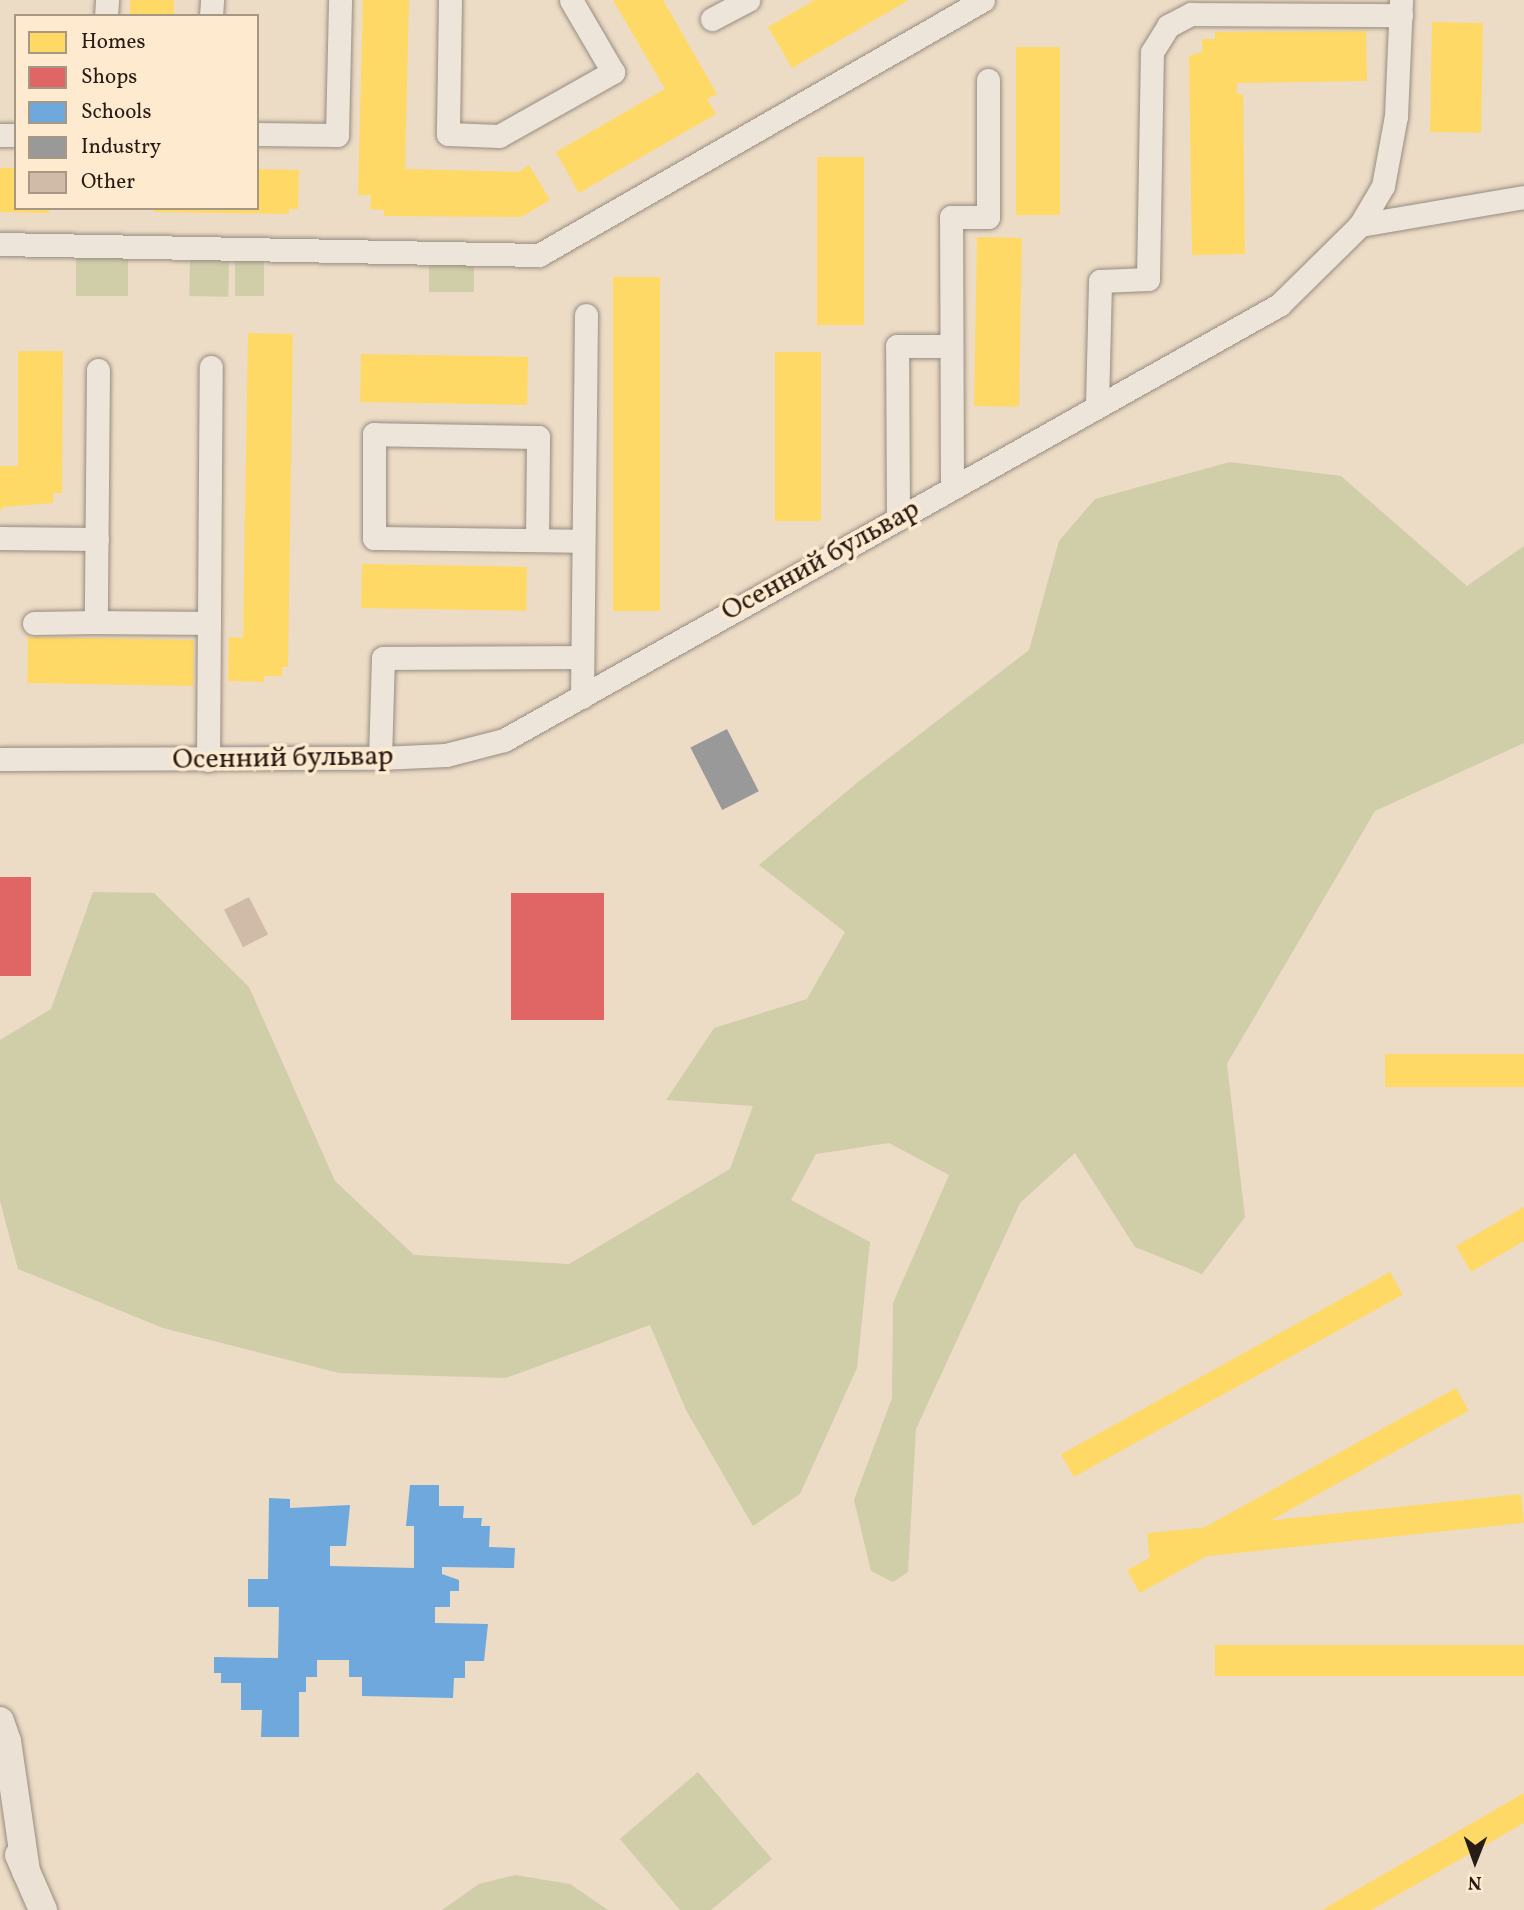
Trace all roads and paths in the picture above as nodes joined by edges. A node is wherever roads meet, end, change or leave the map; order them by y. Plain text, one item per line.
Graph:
1 (340, 0) edge
2 (450, 0) edge
3 (571, 0) edge
4 (748, 0) edge
5 (983, 0) edge
6 (1401, 8) edge
7 (712, 19) dead end
8 (988, 79) dead end
9 (259, 134) edge
10 (1524, 197) edge
11 (1360, 225) junction
12 (0, 244) edge
13 (586, 315) dead end
14 (951, 346) junction
15 (211, 367) dead end
16 (98, 370) dead end
17 (1097, 405) junction
18 (952, 487) junction
19 (898, 517) junction
20 (0, 538) edge
21 (97, 539) junction
22 (537, 540) junction
23 (583, 541) junction
24 (96, 622) junction
25 (34, 623) dead end
26 (209, 623) junction
27 (582, 657) junction
28 (582, 697) junction
29 (380, 758) junction
30 (0, 759) edge
31 (208, 760) junction
32 (2, 1735) edge
33 (0, 1811) edge
34 (26, 1872) junction
35 (43, 1910) edge

1 - 9 street
2 - 3 street
4 - 7 street
5 - 12 street
6 - 11 street, Осенний бульвар
6 - 17 street
8 - 14 street
10 - 11 street
11 - 17 street, Осенний бульвар
13 - 23 street
14 - 18 street
14 - 19 street
15 - 26 street
16 - 21 street
17 - 18 street, Осенний бульвар
18 - 19 street, Осенний бульвар
19 - 28 street, Осенний бульвар
20 - 21 street
21 - 24 street
22 - 22 street
22 - 23 street
23 - 27 street
24 - 25 street
24 - 26 street
26 - 31 street
27 - 28 street
27 - 29 street
28 - 29 street, Осенний бульвар
29 - 31 street, Осенний бульвар
30 - 31 street, Осенний бульвар
32 - 34 main road
33 - 34 main road
34 - 35 main road

